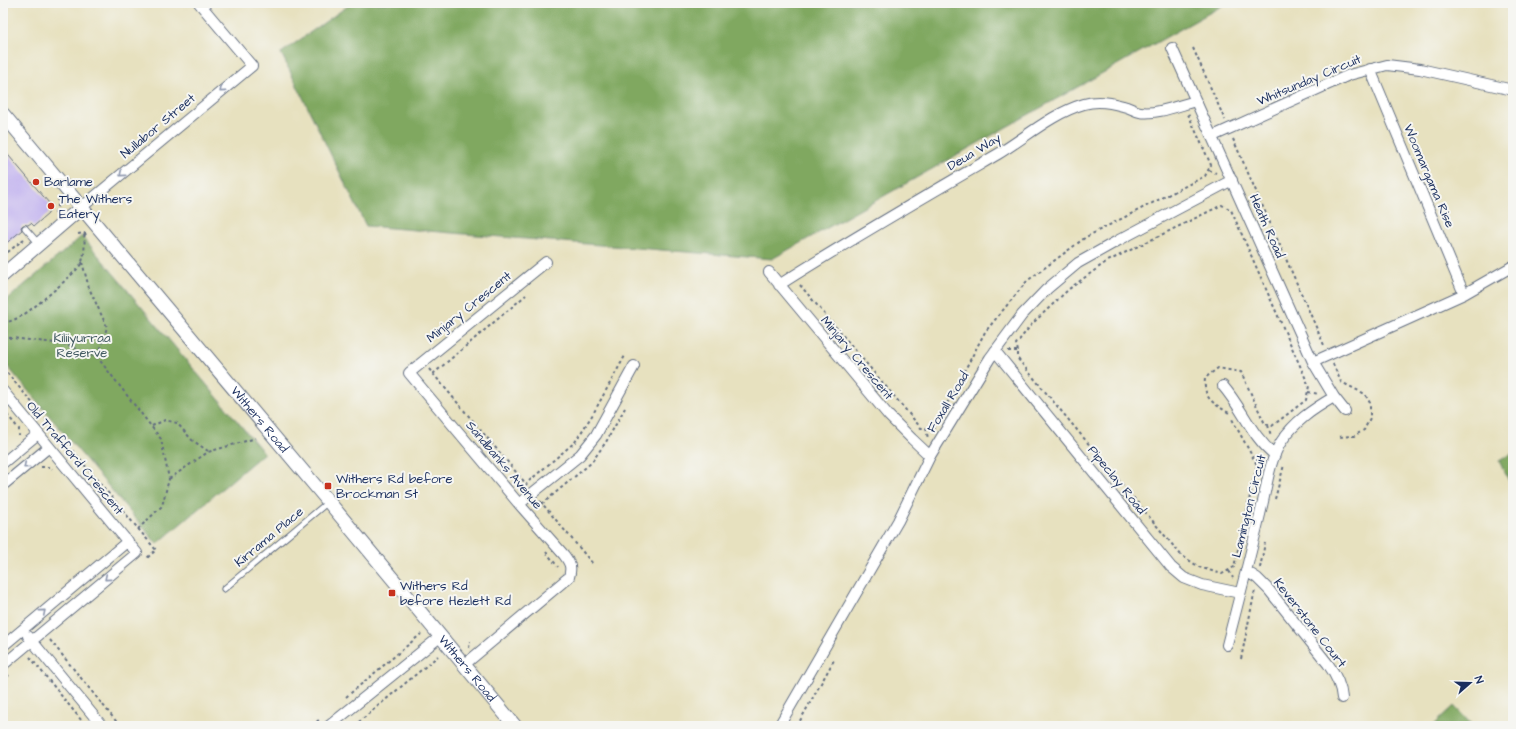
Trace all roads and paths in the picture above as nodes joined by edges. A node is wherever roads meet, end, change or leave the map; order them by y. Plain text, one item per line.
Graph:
1 (199, 3) edge
2 (1172, 48) dead end
3 (1193, 48) dead end
4 (1370, 69) junction
5 (1513, 90) edge
6 (1196, 101) junction
7 (1184, 104) junction
8 (3, 114) edge
9 (1229, 129) junction
10 (1212, 136) junction
11 (1232, 180) junction
12 (82, 207) junction
13 (25, 228) dead end
14 (84, 233) junction
15 (78, 234) dead end
16 (89, 237) dead end
17 (39, 244) junction
18 (82, 260) junction
19 (546, 262) dead end
20 (1513, 266) edge
21 (769, 272) dead end
22 (796, 274) junction
23 (3, 275) edge
24 (779, 285) junction
25 (526, 294) dead end
26 (1464, 294) junction
27 (3, 323) edge
28 (3, 337) edge
29 (995, 351) junction
30 (1018, 351) junction
31 (626, 354) dead end
32 (1329, 356) junction
33 (98, 358) junction
34 (422, 361) junction
35 (1313, 362) junction
36 (634, 366) dead end
37 (3, 368) edge
38 (409, 373) joint
39 (433, 374) junction
40 (1223, 386) dead end
41 (3, 391) edge
42 (1334, 397) junction
43 (3, 410) edge
44 (1345, 411) dead end
45 (152, 426) junction
46 (38, 434) junction
47 (1337, 437) dead end
48 (256, 438) dead end
49 (18, 441) dead end
50 (49, 447) junction
51 (208, 452) junction
52 (1275, 455) junction
53 (930, 456) junction
54 (1285, 458) dead end
55 (3, 464) edge
56 (39, 467) dead end
57 (56, 473) dead end
58 (169, 479) junction
59 (525, 484) junction
60 (3, 485) edge
61 (533, 493) junction
62 (328, 501) junction
63 (1275, 503) dead end
64 (519, 504) junction
65 (138, 529) junction
66 (1266, 540) dead end
67 (128, 541) junction
68 (156, 550) dead end
69 (593, 564) dead end
70 (1246, 571) junction
71 (1257, 578) junction
72 (224, 589) dead end
73 (1240, 593) junction
74 (23, 629) junction
75 (421, 634) dead end
76 (440, 636) junction
77 (32, 640) junction
78 (50, 640) dead end
79 (1227, 645) dead end
80 (3, 646) edge
81 (438, 656) dead end
82 (30, 657) dead end
83 (1241, 659) dead end
84 (834, 660) dead end
85 (3, 664) edge
86 (464, 665) junction
87 (1342, 698) dead end
88 (342, 700) dead end
89 (324, 716) dead end
90 (86, 726) edge
91 (102, 726) edge
92 (120, 726) edge
93 (312, 726) edge
94 (329, 726) edge
95 (354, 726) edge
96 (514, 726) edge
97 (779, 726) edge
98 (797, 726) edge

1 -> 12 street, Nullabor Street
2 - 6 street, Heath Road
3 - 9 path
4 - 5 street, Whitsunday Circuit
4 - 9 street, Whitsunday Circuit
4 - 26 street, Woomargama Rise
6 - 7 street, Deua Way
6 - 10 street, Heath Road
7 - 22 street, Deua Way
7 - 22 path
8 - 12 street, Withers Road
9 - 10 street, Whitsunday Circuit
9 - 32 path
10 - 11 street, Heath Road
11 - 29 street, Foxall Road
11 - 35 street, Heath Road
12 - 17 street
12 - 62 street, Withers Road
13 - 17 lane
14 - 15 path
14 - 16 path
14 - 18 path
17 - 23 street
18 - 27 path
18 - 33 path
19 - 34 street, Minjary Crescent
20 - 26 street
21 - 24 street, Minjary Crescent
22 - 24 street, Deua Way
24 - 53 street, Minjary Crescent
25 - 39 path
26 - 32 street
28 - 33 path
29 - 30 path
29 - 53 street, Foxall Road
29 - 73 street, Pipeclay Road
30 - 30 path
31 - 59 path
32 - 35 street
32 - 47 path
33 - 45 path
34 - 38 street, Minjary Crescent
34 - 39 path
35 - 42 street, Heath Road
36 - 61 street
37 - 65 path
38 - 64 street, Sandbanks Avenue
39 - 59 path
40 - 52 street
41 - 46 street, Old Trafford Crescent
42 - 44 street, Heath Road
42 - 52 street, Lamington Circuit
43 - 49 path
45 - 51 path
45 - 58 path
46 - 50 street, Old Trafford Crescent
46 - 55 street
48 - 51 path
50 -> 60 street
50 - 67 street, Old Trafford Crescent
51 - 58 path
52 - 70 street, Lamington Circuit
53 - 97 street, Foxall Road
54 - 63 path
56 - 57 path
58 - 65 path
59 - 61 path
61 - 64 street
61 - 69 path
62 - 72 lane, Kirrama Place
62 - 76 street, Withers Road
64 - 86 street, Sandbanks Avenue
65 - 68 path
66 - 71 path
74 -> 67 street
67 -> 77 street, Old Trafford Crescent
70 - 71 street, Keverstone Court
70 - 73 street, Lamington Circuit
71 - 83 path
71 - 87 street, Keverstone Court
73 - 79 street, Lamington Circuit
74 - 77 street
74 - 80 street
75 - 88 path
76 - 86 street, Withers Road
76 - 94 street
77 - 85 street, Old Trafford Crescent
77 - 91 street
78 - 92 path
81 - 95 path
82 - 90 path
84 - 98 path
86 - 96 street, Withers Road
89 - 93 path

